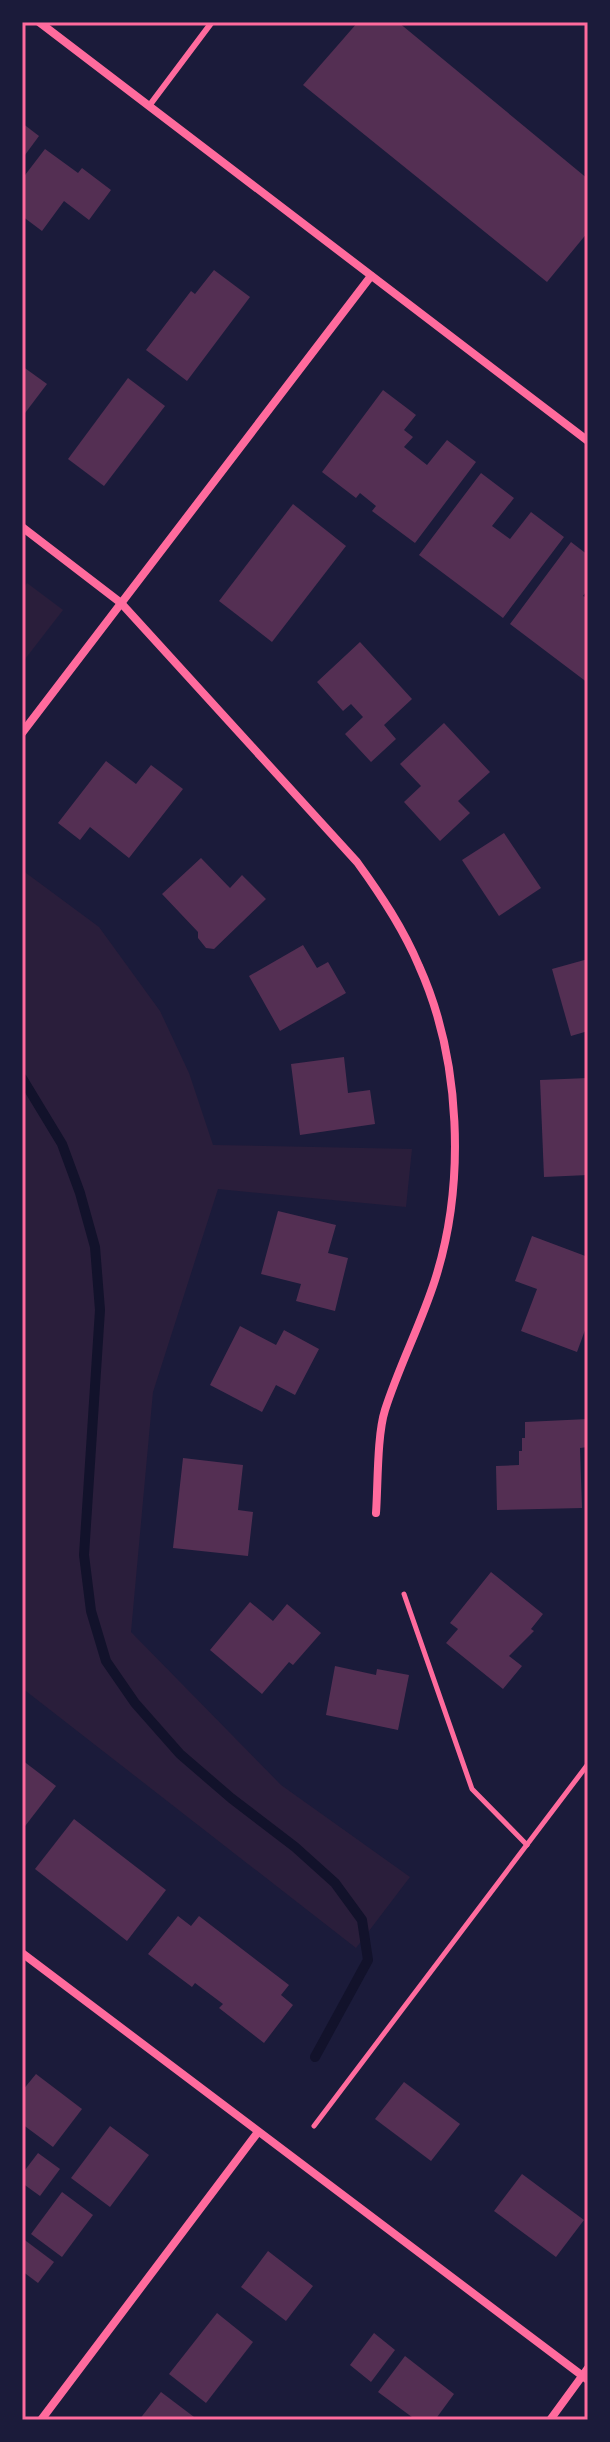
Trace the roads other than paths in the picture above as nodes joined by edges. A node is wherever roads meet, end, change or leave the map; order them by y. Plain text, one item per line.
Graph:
1 (39, 22) edge
2 (212, 22) edge
3 (149, 106) junction
4 (371, 276) junction
5 (588, 441) edge
6 (22, 527) edge
7 (121, 603) junction
8 (22, 733) edge
9 (376, 1513) dead end
10 (22, 1953) edge
11 (258, 2132) junction
12 (586, 2375) edge
13 (41, 2420) edge
14 (550, 2420) edge

1 - 3 street
2 - 3 lane
3 - 4 street
4 - 5 street
4 - 7 street
6 - 7 street
7 - 8 street
7 - 9 street
10 - 11 street
11 - 12 street
11 - 13 street
12 - 14 street

